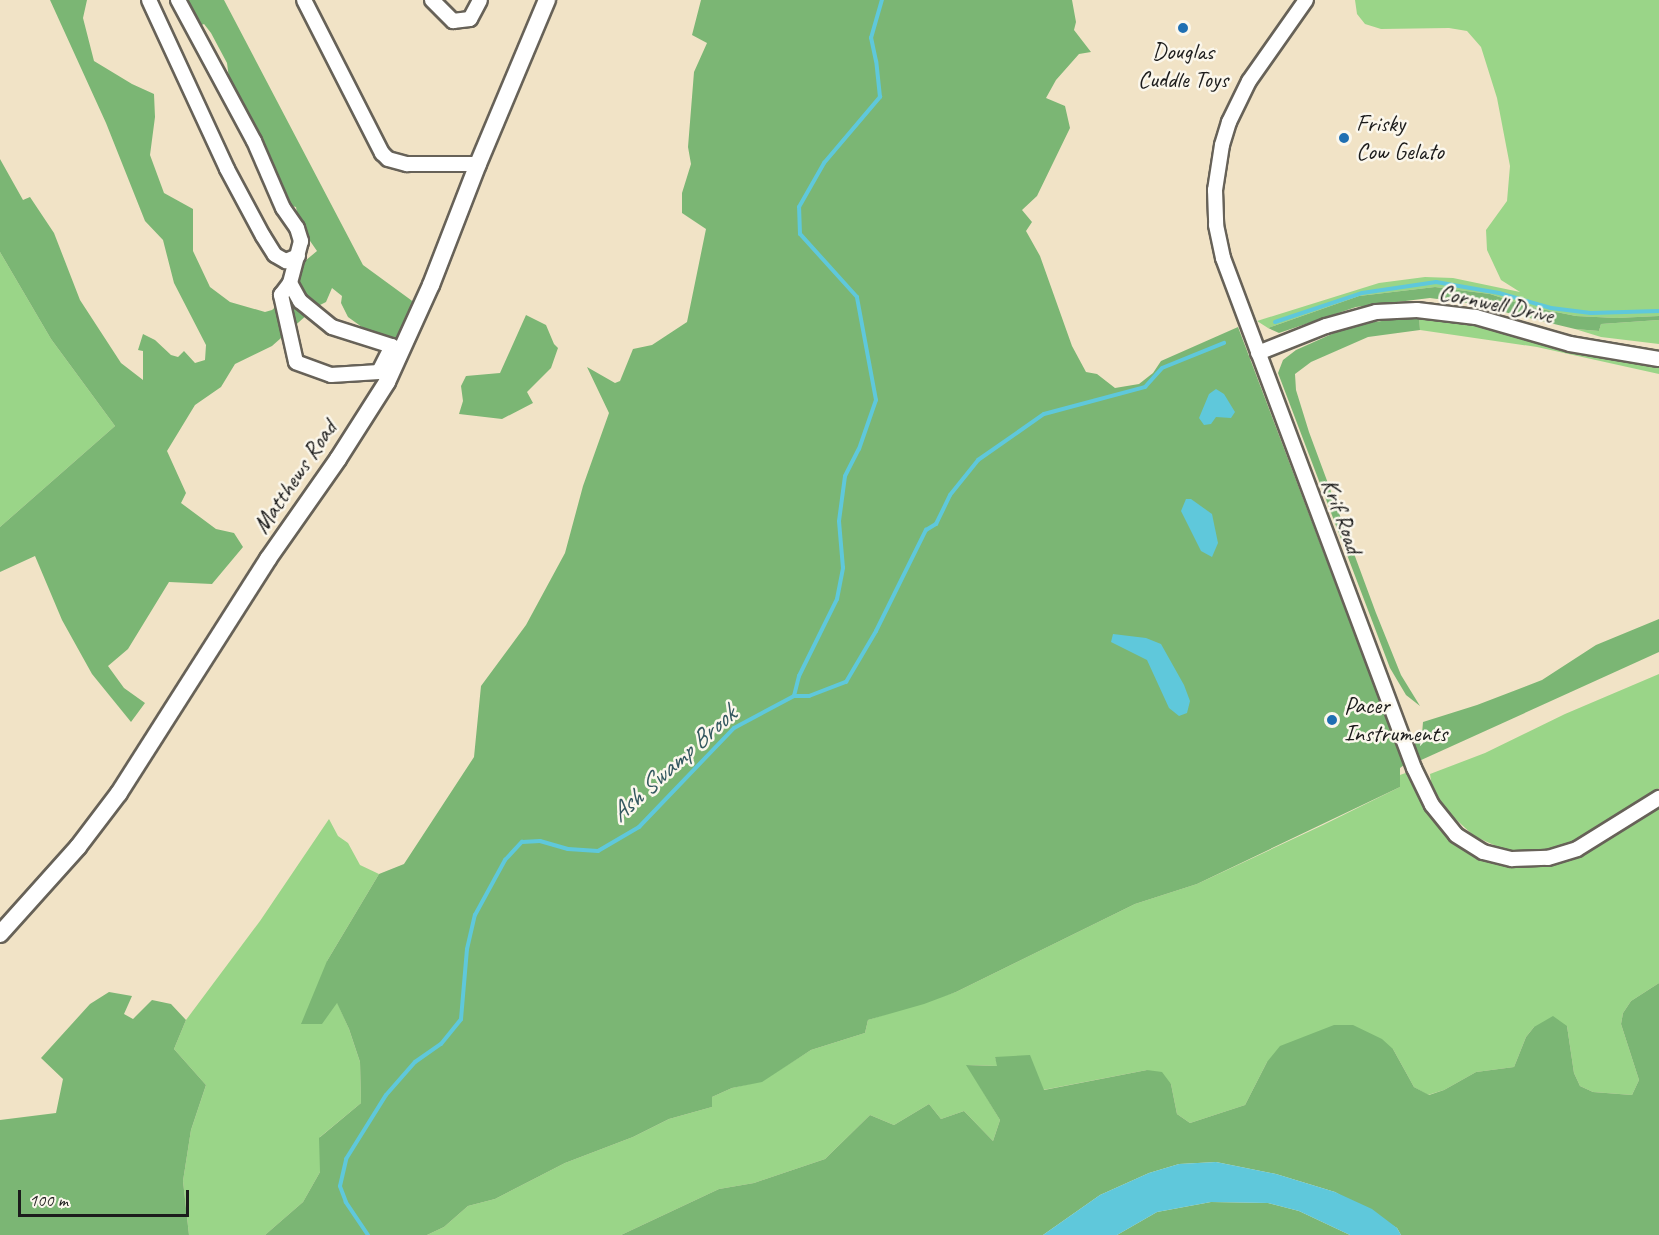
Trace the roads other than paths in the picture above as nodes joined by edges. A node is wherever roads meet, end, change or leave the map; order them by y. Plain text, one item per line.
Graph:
1 (149, 0) edge
2 (178, 0) edge
3 (304, 0) edge
4 (432, 0) edge
5 (480, 0) edge
6 (546, 0) edge
7 (1306, 0) edge
8 (478, 164) junction
9 (298, 256) junction
10 (290, 283) junction
11 (1258, 353) junction
12 (1659, 359) edge
13 (1659, 798) edge
14 (0, 934) edge

1 - 9 street
2 - 9 street
3 - 8 street
4 - 5 street
6 - 8 street, Matthews Road
7 - 11 street, Krif Road
8 - 14 street, Matthews Road
9 - 10 street
10 - 10 street
11 - 12 street, Cornwell Drive
11 - 13 street, Krif Road

